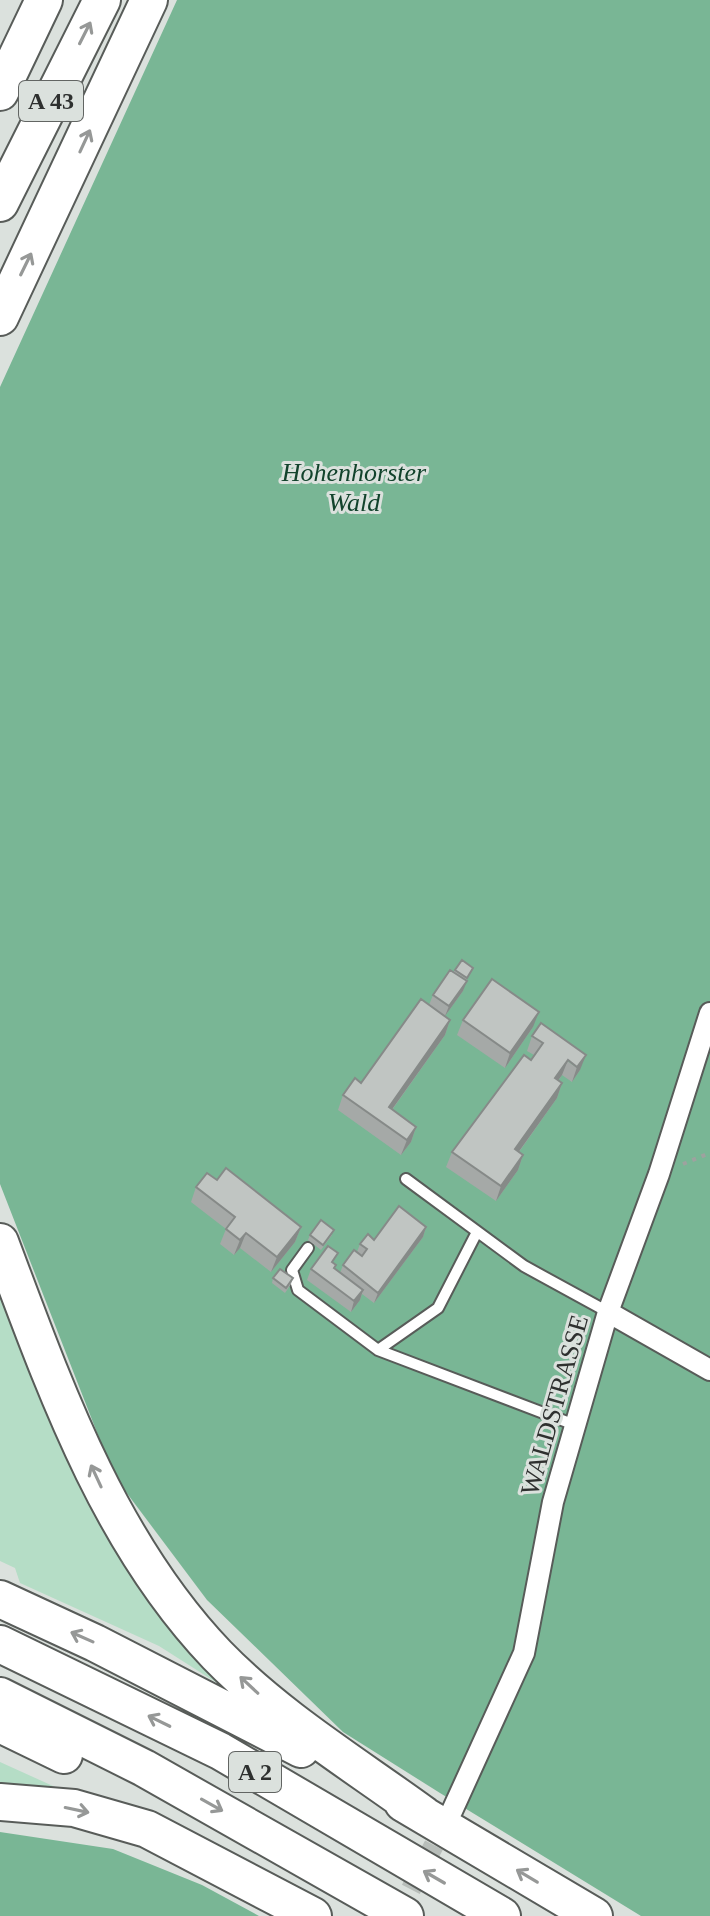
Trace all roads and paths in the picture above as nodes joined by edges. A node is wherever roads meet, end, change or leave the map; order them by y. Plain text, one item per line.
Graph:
1 (44, 0) edge
2 (102, 0) edge
3 (149, 0) edge
4 (0, 92) edge
5 (0, 203) edge
6 (0, 317) edge
7 (710, 1013) edge
8 (406, 1179) dead end
9 (477, 1232) junction
10 (0, 1242) edge
11 (308, 1248) dead end
12 (608, 1312) junction
13 (378, 1350) junction
14 (710, 1370) edge
15 (575, 1425) junction
16 (0, 1599) edge
17 (0, 1644) edge
18 (0, 1696) edge
19 (0, 1724) edge
20 (144, 1768) junction
21 (0, 1802) edge
22 (438, 1813) junction
23 (313, 1916) edge
24 (405, 1916) edge
25 (502, 1916) edge
26 (594, 1916) edge

1 - 4 highway, A 43
5 -> 2 highway, A 43
6 -> 3 highway
7 - 12 street, WALDSTRASSE
8 - 9 lane
9 - 12 lane
9 - 13 lane
22 -> 10 highway
11 - 13 lane
12 - 14 street
12 - 15 street, WALDSTRASSE
13 - 15 lane
15 - 22 street, WALDSTRASSE
22 -> 16 highway
25 -> 17 highway, A 2
18 - 20 highway, A 2
19 - 20 highway
20 -> 24 highway, A 2
21 -> 23 highway
26 -> 22 highway

